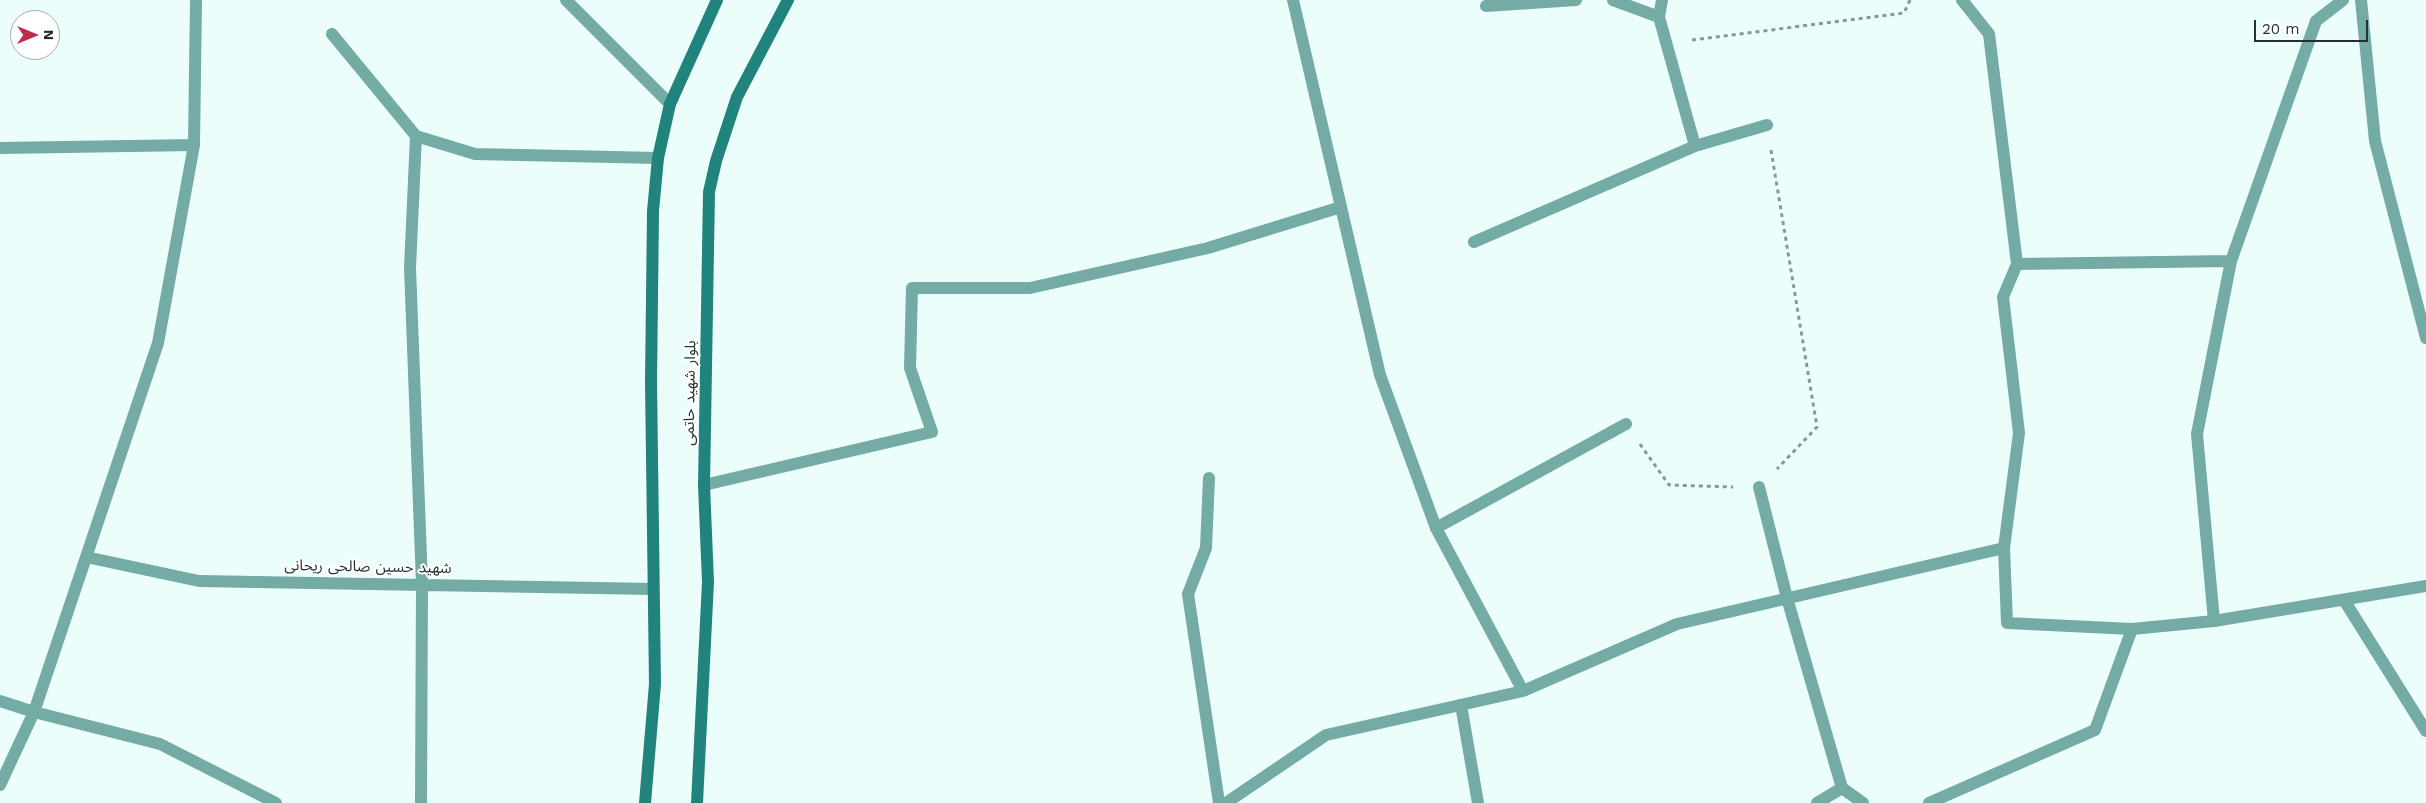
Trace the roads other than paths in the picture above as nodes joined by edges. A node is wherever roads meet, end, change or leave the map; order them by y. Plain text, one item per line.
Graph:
1 (196, 0) edge
2 (566, 0) edge
3 (718, 0) edge
4 (788, 0) edge
5 (1293, 0) edge
6 (1576, 0) edge
7 (1613, 0) edge
8 (1662, 0) edge
9 (1962, 0) edge
10 (2343, 0) edge
11 (2361, 0) edge
12 (1486, 6) dead end
13 (1659, 17) junction
14 (332, 34) dead end
15 (670, 104) junction
16 (1767, 125) road end
17 (416, 136) junction
18 (194, 145) junction
19 (1695, 146) junction
20 (0, 148) edge
21 (658, 158) junction
22 (1341, 207) junction
23 (1474, 242) dead end
24 (2231, 261) junction
25 (2017, 264) junction
26 (2426, 338) edge
27 (1626, 424) road end
28 (1209, 478) dead end
29 (704, 485) junction
30 (1759, 487) road end
31 (1436, 528) junction
32 (2004, 548) junction
33 (86, 557) junction
34 (422, 584) junction
35 (2426, 586) edge
36 (653, 589) junction
37 (1787, 598) junction
38 (2344, 600) junction
39 (2214, 621) junction
40 (2132, 629) junction
41 (1523, 691) junction
42 (0, 701) edge
43 (1461, 705) junction
44 (34, 712) junction
45 (2426, 732) edge
46 (0, 785) edge
47 (1842, 788) junction
48 (276, 803) edge
49 (421, 803) edge
50 (645, 803) edge
51 (696, 803) edge
52 (1219, 803) edge
53 (1226, 803) edge
54 (1478, 803) edge
55 (1817, 803) edge
56 (1863, 803) edge
57 (1929, 803) edge

1 - 18 street
2 - 15 street
3 - 15 main road
4 - 29 main road, بلوار شهید حاتمی
5 - 22 street
6 - 12 street
7 - 13 street
8 - 13 street
9 - 25 street
10 - 24 street
11 - 26 street
13 - 19 street
14 - 17 street
15 - 21 main road
16 - 19 street
17 - 21 street
17 - 34 street
18 - 20 street
18 - 33 street
19 - 23 street
21 - 36 main road
22 - 29 street
22 - 31 street
24 - 25 street
24 - 39 street
25 - 32 street
27 - 31 street
28 - 52 street
29 - 51 main road, بلوار شهید حاتمی
30 - 37 street
31 - 41 street
32 - 37 street
32 - 40 street
33 - 34 street, شهید حسین صالحی ریحانی
33 - 44 street
34 - 36 street, شهید حسین صالحی ریحانی
34 - 49 street
35 - 38 street
36 - 50 main road
37 - 41 street
37 - 47 street
38 - 39 street
38 - 45 street
39 - 40 street
40 - 57 street
41 - 43 street
42 - 44 street
43 - 53 street
43 - 54 street
44 - 46 street
44 - 48 street
47 - 55 street
47 - 56 street

